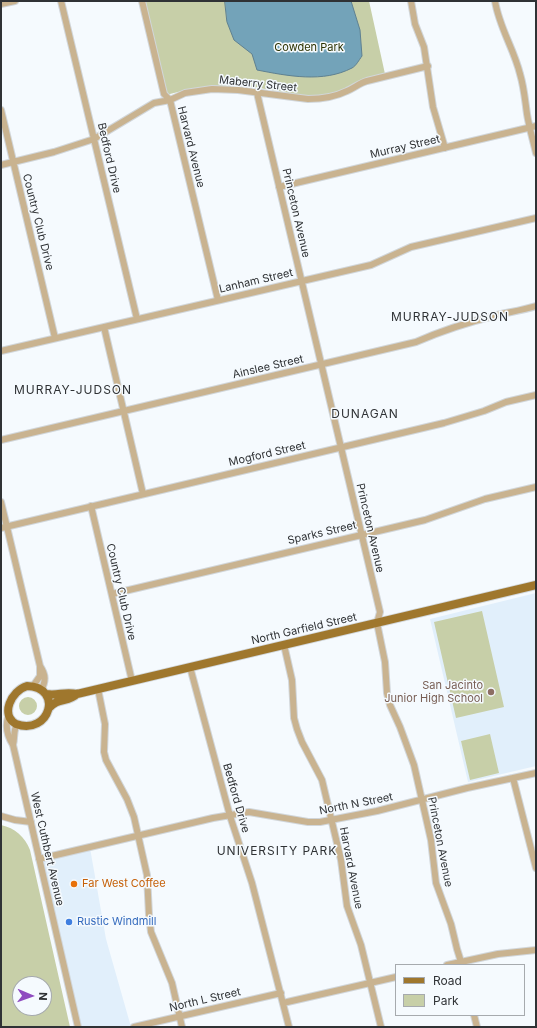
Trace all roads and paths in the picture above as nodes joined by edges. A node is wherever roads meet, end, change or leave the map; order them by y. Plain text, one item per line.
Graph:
1 (15, 1) edge
2 (61, 1) edge
3 (142, 1) edge
4 (411, 1) edge
5 (495, 1) edge
6 (1, 4) edge
7 (428, 66) junction
8 (257, 93) junction
9 (170, 100) junction
10 (1, 110) edge
11 (533, 127) edge
12 (94, 139) junction
13 (446, 148) junction
14 (536, 153) edge
15 (13, 162) junction
16 (1, 165) edge
17 (279, 187) junction
18 (536, 218) edge
19 (301, 280) junction
20 (218, 300) junction
21 (536, 306) edge
22 (137, 319) junction
23 (104, 327) junction
24 (55, 338) junction
25 (1, 351) edge
26 (321, 364) junction
27 (536, 395) edge
28 (123, 411) junction
29 (1, 440) edge
30 (341, 447) junction
31 (536, 487) edge
32 (142, 494) junction
33 (1, 502) edge
34 (91, 506) junction
35 (4, 527) edge
36 (361, 534) junction
37 (536, 585) edge
38 (112, 594) junction
39 (377, 623) junction
40 (284, 645) junction
41 (40, 666) junction
42 (190, 667) junction
43 (132, 681) junction
44 (33, 686) junction
45 (98, 689) junction
46 (44, 692) junction
47 (77, 694) junction
48 (4, 705) edge
49 (49, 708) junction
50 (5, 717) edge
51 (17, 724) junction
52 (13, 745) junction
53 (536, 773) edge
54 (513, 778) junction
55 (422, 800) junction
56 (1, 816) edge
57 (230, 816) junction
58 (332, 820) junction
59 (31, 822) junction
60 (138, 836) junction
61 (39, 859) junction
62 (536, 868) edge
63 (536, 950) edge
64 (462, 964) edge
65 (395, 977) edge
66 (370, 983) junction
67 (281, 993) junction
68 (283, 1003) junction
69 (180, 1016) junction
70 (474, 1016) edge
71 (78, 1027) edge
72 (134, 1027) edge
73 (182, 1027) edge
74 (289, 1027) edge
75 (381, 1027) edge
76 (477, 1027) edge

1 - 6 street
2 - 12 street, Bedford Drive
3 - 9 street, Harvard Avenue
4 - 7 street
5 - 11 street
7 - 8 street, Maberry Street
7 - 13 street
8 - 9 street, Maberry Street
8 - 17 street, Princeton Avenue
9 - 12 street, Maberry Street
9 - 20 street, Harvard Avenue
10 - 15 street, Country Club Drive
11 - 13 street, Murray Street
11 - 14 street
12 - 15 street, Maberry Street
12 - 22 street, Bedford Drive
13 - 17 street, Murray Street
15 - 16 street, Maberry Street
15 - 24 street, Country Club Drive
17 - 19 street, Princeton Avenue
18 - 19 street, Lanham Street
19 - 20 street, Lanham Street
19 - 26 street, Princeton Avenue
20 - 22 street, Lanham Street
21 - 26 street, Ainslee Street
22 - 23 street, Lanham Street
23 - 24 street, Lanham Street
23 - 28 street
24 - 25 street, Lanham Street
26 - 28 street, Ainslee Street
26 - 30 street, Princeton Avenue
27 - 30 street, Mogford Street
28 - 29 street, Ainslee Street
28 - 32 street
30 - 32 street, Mogford Street
30 - 36 street, Princeton Avenue
31 - 36 street, Sparks Street
32 - 34 street, Mogford Street
33 - 35 street
34 - 35 street, Mogford Street
34 - 38 street, Country Club Drive
35 - 41 street
36 - 38 street, Sparks Street
36 - 39 street, Princeton Avenue
37 - 39 main road, North Garfield Street
38 - 43 street, Country Club Drive
39 - 40 main road, North Garfield Street
39 - 55 street, Princeton Avenue
40 - 42 main road, North Garfield Street
40 - 58 street, Harvard Avenue
41 - 44 street
41 - 46 street
42 - 43 main road, North Garfield Street
42 - 57 street, Bedford Drive
43 - 45 main road, North Garfield Street
44 - 46 main road
44 - 48 main road
45 - 47 main road, North Garfield Street
45 - 60 street
46 - 47 main road
46 - 49 main road
47 - 49 main road
48 - 50 main road
49 - 51 main road
50 - 51 main road
50 - 52 street, West Cuthbert Avenue
51 - 52 street, West Cuthbert Avenue
52 - 59 street, West Cuthbert Avenue
53 - 54 street, North N Street
54 - 55 street, North N Street
54 - 62 street
55 - 58 street, North N Street
55 - 64 street, Princeton Avenue
56 - 59 street
57 - 58 street, North N Street
57 - 60 street, North N Street
57 - 67 street, Bedford Drive
58 - 66 street, Harvard Avenue
59 - 61 street, West Cuthbert Avenue
60 - 61 street, North N Street
60 - 69 street
61 - 71 street, West Cuthbert Avenue
63 - 64 street
65 - 66 street
66 - 68 street
66 - 75 street, Harvard Avenue
67 - 68 street, Bedford Drive
67 - 69 street, North L Street
68 - 74 street, Bedford Drive
69 - 72 street, North L Street
69 - 73 street
70 - 76 street

